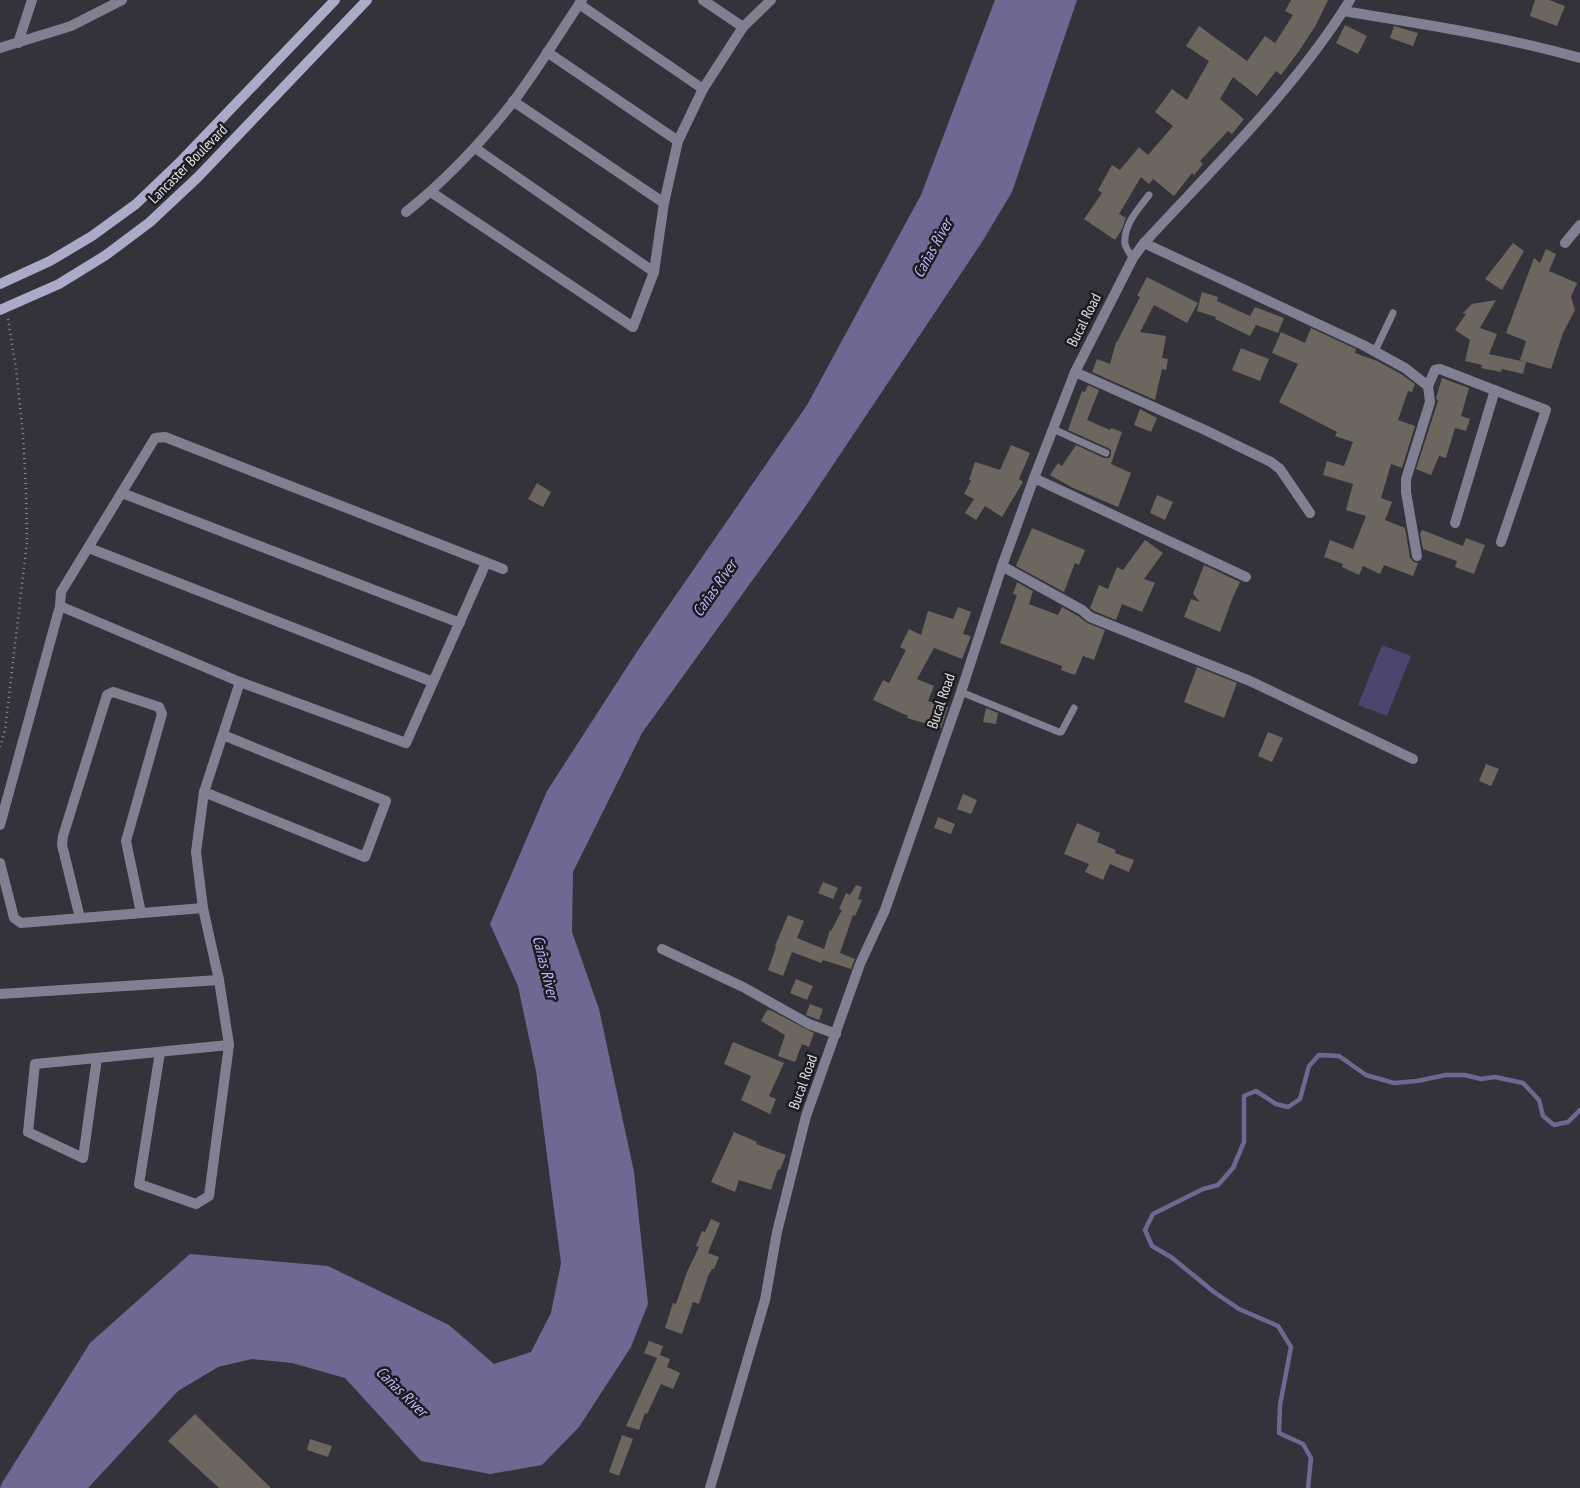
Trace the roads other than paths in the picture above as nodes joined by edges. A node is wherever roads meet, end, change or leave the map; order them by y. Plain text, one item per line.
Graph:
1 (32, 0) edge
2 (122, 0) edge
3 (335, 0) edge
4 (367, 0) edge
5 (703, 0) edge
6 (771, 0) edge
7 (1350, 0) edge
8 (580, 2) edge
9 (1343, 11) junction
10 (743, 27) junction
11 (18, 43) junction
12 (0, 48) edge
13 (547, 52) junction
14 (1580, 58) edge
15 (703, 89) junction
16 (513, 101) junction
17 (678, 140) junction
18 (475, 148) junction
19 (431, 192) junction
20 (1149, 195) dead end
21 (664, 203) junction
22 (406, 212) dead end
23 (1580, 225) edge
24 (1144, 243) junction
25 (1565, 243) dead end
26 (1132, 258) junction
27 (654, 272) junction
28 (0, 284) edge
29 (3, 309) edge
30 (1393, 314) dead end
31 (1375, 351) junction
32 (1075, 372) junction
33 (1428, 386) junction
34 (1495, 390) junction
35 (1053, 429) junction
36 (1106, 453) dead end
37 (1034, 478) junction
38 (122, 493) junction
39 (1310, 513) dead end
40 (1455, 523) dead end
41 (1501, 542) dead end
42 (89, 548) junction
43 (1417, 556) dead end
44 (486, 563) junction
45 (1002, 566) junction
46 (503, 569) dead end
47 (1246, 577) dead end
48 (60, 606) junction
49 (460, 623) junction
50 (240, 682) junction
51 (433, 682) junction
52 (961, 692) junction
53 (1074, 708) dead end
54 (223, 735) junction
55 (1413, 759) dead end
56 (204, 792) junction
57 (0, 825) edge
58 (0, 863) edge
59 (204, 908) junction
60 (141, 913) junction
61 (80, 918) junction
62 (662, 949) dead end
63 (219, 980) junction
64 (0, 994) edge
65 (836, 1034) junction
66 (230, 1046) junction
67 (160, 1052) junction
68 (96, 1058) junction
69 (710, 1488) edge

1 - 11 street
2 - 11 street
3 - 28 main road, Lancaster Boulevard
4 - 29 main road, Lancaster Boulevard
5 - 10 street
6 - 10 street
7 - 9 street, Bucal Road
8 - 13 street
8 - 15 street
9 - 14 street
9 - 24 street, Bucal Road
10 - 15 street
11 - 12 street
13 - 16 street
13 - 17 street
15 - 17 street
16 - 18 street
16 - 21 street
17 - 21 street
18 - 19 street
18 - 27 street
19 - 22 street
19 - 27 street
20 - 26 lane
21 - 27 street
23 - 25 street
24 - 26 street, Bucal Road
24 - 31 street
26 - 32 street, Bucal Road
30 - 31 lane
31 - 33 street
32 - 35 street, Bucal Road
32 - 39 street
33 - 34 street
33 - 43 street
34 - 40 street
34 - 41 street
35 - 36 lane
35 - 37 street, Bucal Road
37 - 45 street, Bucal Road
37 - 47 street
38 - 42 street
38 - 44 street
38 - 49 street
42 - 48 street
42 - 51 street
44 - 46 street
44 - 49 street
45 - 52 street, Bucal Road
45 - 55 street
48 - 50 street
48 - 57 street
49 - 51 street
50 - 51 street
50 - 54 street
52 - 53 lane
52 - 65 street, Bucal Road
54 - 56 street
54 - 56 street
56 - 59 street
58 - 61 street
59 - 60 street
59 - 63 street
60 - 61 street
60 - 61 street
62 - 65 street
63 - 64 street
63 - 66 street
65 - 69 street, Bucal Road
66 - 67 street
66 - 67 street
67 - 68 street
68 - 68 street

